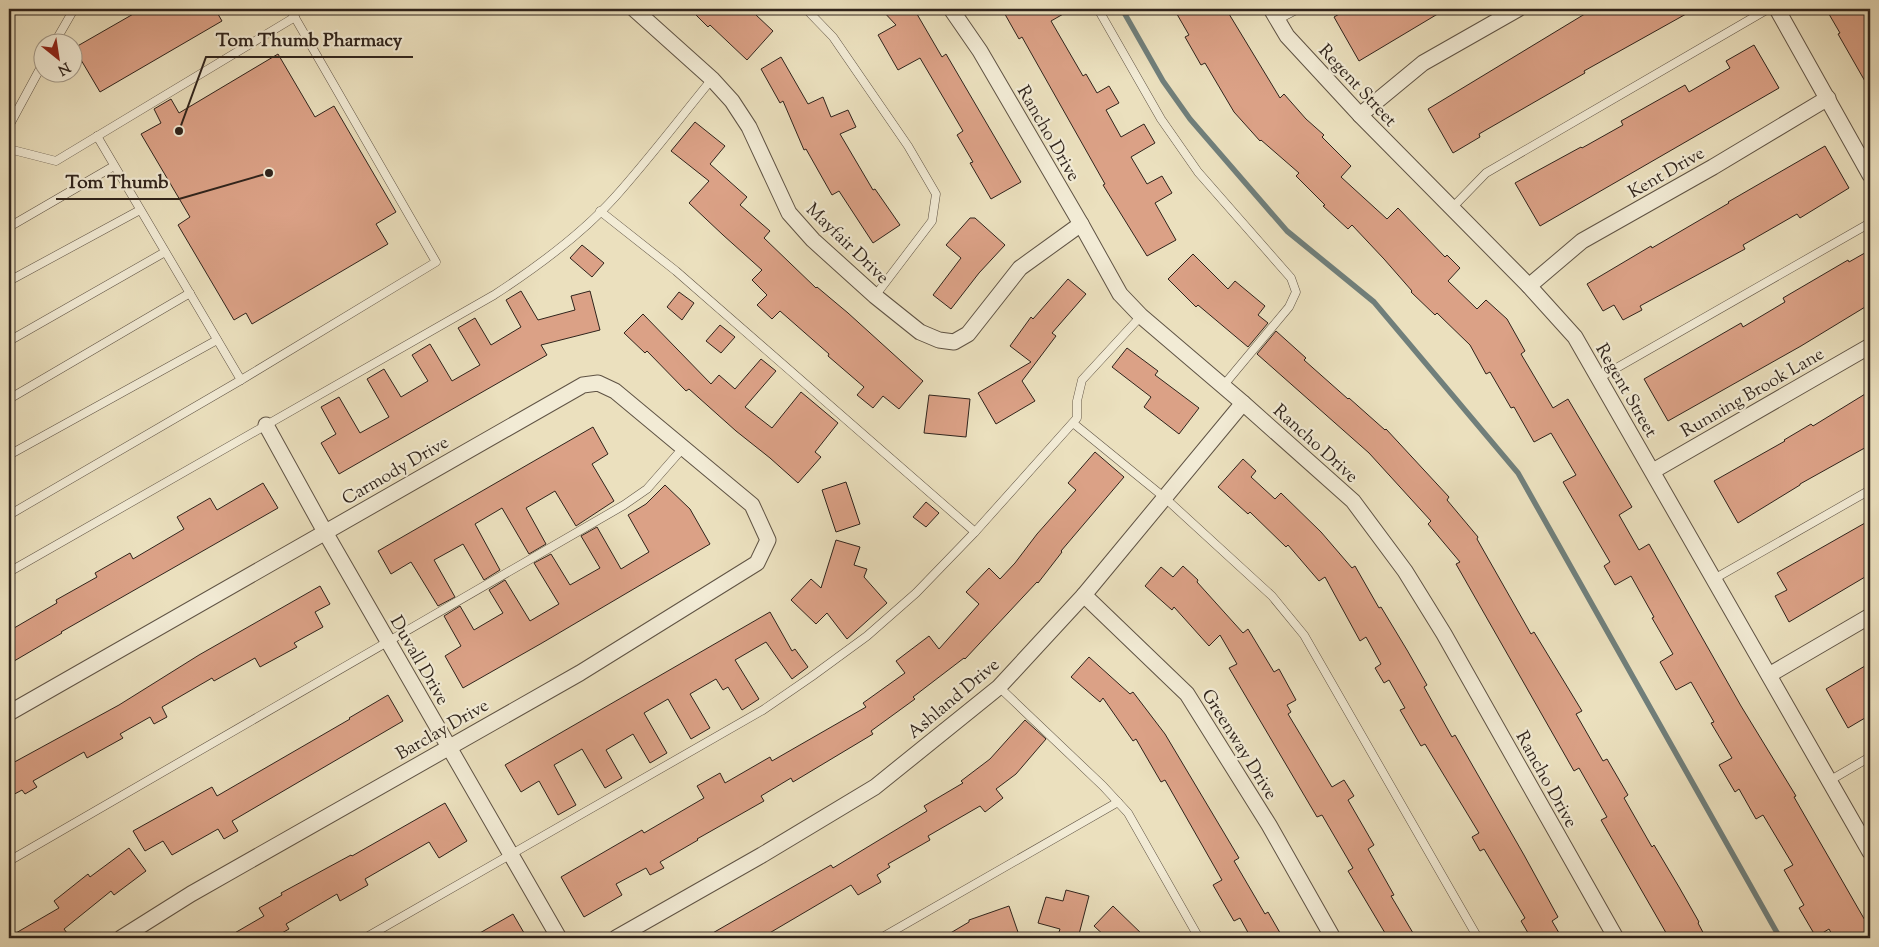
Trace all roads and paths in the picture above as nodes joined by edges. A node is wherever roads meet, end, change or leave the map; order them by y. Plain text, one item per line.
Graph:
1 (74, 9) edge
2 (290, 9) edge
3 (634, 9) edge
4 (806, 9) edge
5 (951, 9) edge
6 (1098, 9) edge
7 (1298, 9) edge
8 (1518, 9) edge
9 (1768, 9) edge
10 (1777, 9) edge
11 (1274, 14) edge
12 (295, 17) junction
13 (61, 32) edge
14 (712, 79) junction
15 (33, 82) edge
16 (1828, 98) junction
17 (1360, 115) junction
18 (9, 126) edge
19 (96, 136) junction
20 (9, 149) edge
21 (114, 166) junction
22 (1870, 174) edge
23 (1452, 208) junction
24 (140, 210) junction
25 (600, 211) junction
26 (1870, 223) edge
27 (1081, 224) junction
28 (9, 227) edge
29 (165, 252) junction
30 (9, 281) edge
31 (1529, 286) junction
32 (190, 293) junction
33 (875, 296) junction
34 (1141, 316) junction
35 (217, 340) junction
36 (9, 341) edge
37 (1870, 346) edge
38 (1599, 378) junction
39 (241, 380) junction
40 (1223, 386) junction
41 (9, 399) edge
42 (1243, 403) junction
43 (1073, 423) junction
44 (266, 425) junction
45 (683, 448) junction
46 (9, 455) edge
47 (1653, 471) junction
48 (1870, 490) edge
49 (1165, 498) junction
50 (9, 515) edge
51 (325, 532) junction
52 (975, 532) junction
53 (768, 540) joint
54 (9, 572) edge
55 (1714, 579) junction
56 (1084, 595) junction
57 (1870, 616) edge
58 (388, 641) junction
59 (1769, 674) junction
60 (999, 686) junction
61 (9, 712) edge
62 (448, 746) junction
63 (1870, 757) edge
64 (1830, 781) junction
65 (1118, 802) junction
66 (1870, 852) edge
67 (511, 854) junction
68 (9, 860) edge
69 (121, 938) edge
70 (365, 938) edge
71 (560, 938) edge
72 (616, 938) edge
73 (881, 938) edge
74 (1199, 938) edge
75 (1333, 938) edge
76 (1478, 938) edge
77 (1616, 938) edge

1 - 13 lane
2 - 12 lane
3 - 14 street, Mayfair Drive
4 - 33 lane
5 - 27 street, Rancho Drive
6 - 40 lane
7 - 11 lane
8 - 17 street
9 - 23 lane
10 - 16 street
11 - 17 street, Regent Street
12 - 19 lane
12 - 39 lane
14 - 25 lane
14 - 33 street, Mayfair Drive
15 - 18 lane
16 - 22 street
16 - 31 street, Kent Drive
17 - 23 street, Regent Street
19 - 20 lane
19 - 21 lane
21 - 24 lane
21 - 28 lane
23 - 31 street, Regent Street
24 - 29 lane
24 - 30 lane
25 - 44 lane
25 - 52 lane
26 - 38 lane
27 - 33 street, Mayfair Drive
27 - 34 street, Rancho Drive
29 - 32 lane
29 - 36 lane
31 - 38 street, Regent Street
32 - 35 lane
32 - 41 lane
34 - 40 street, Rancho Drive
34 - 43 lane
35 - 39 lane
35 - 46 lane
37 - 47 street, Running Brook Lane
38 - 47 street, Regent Street
39 - 50 lane
40 - 42 street, Rancho Drive
42 - 49 street, Ashland Drive
42 - 77 street, Rancho Drive
43 - 49 lane
43 - 52 lane
44 - 51 street, Duvall Drive
44 - 54 lane
45 - 51 street, Carmody Drive
45 - 53 street, Carmody Drive
45 - 58 lane
47 - 55 street, Regent Street
48 - 55 lane
49 - 56 street, Ashland Drive
49 - 76 lane
51 - 58 street, Duvall Drive
51 - 61 street, Carmody Drive
52 - 67 lane
53 - 62 street, Barclay Drive
55 - 59 street, Regent Street
56 - 60 street, Ashland Drive
56 - 75 street, Greenway Drive
57 - 59 street
58 - 62 street, Duvall Drive
58 - 68 lane
59 - 64 street, Regent Street
60 - 65 lane
60 - 72 street, Ashland Drive
62 - 67 street, Duvall Drive
62 - 69 street, Barclay Drive
63 - 64 lane
64 - 66 street, Regent Street
65 - 73 lane
65 - 74 lane
67 - 70 lane
67 - 71 street, Duvall Drive

